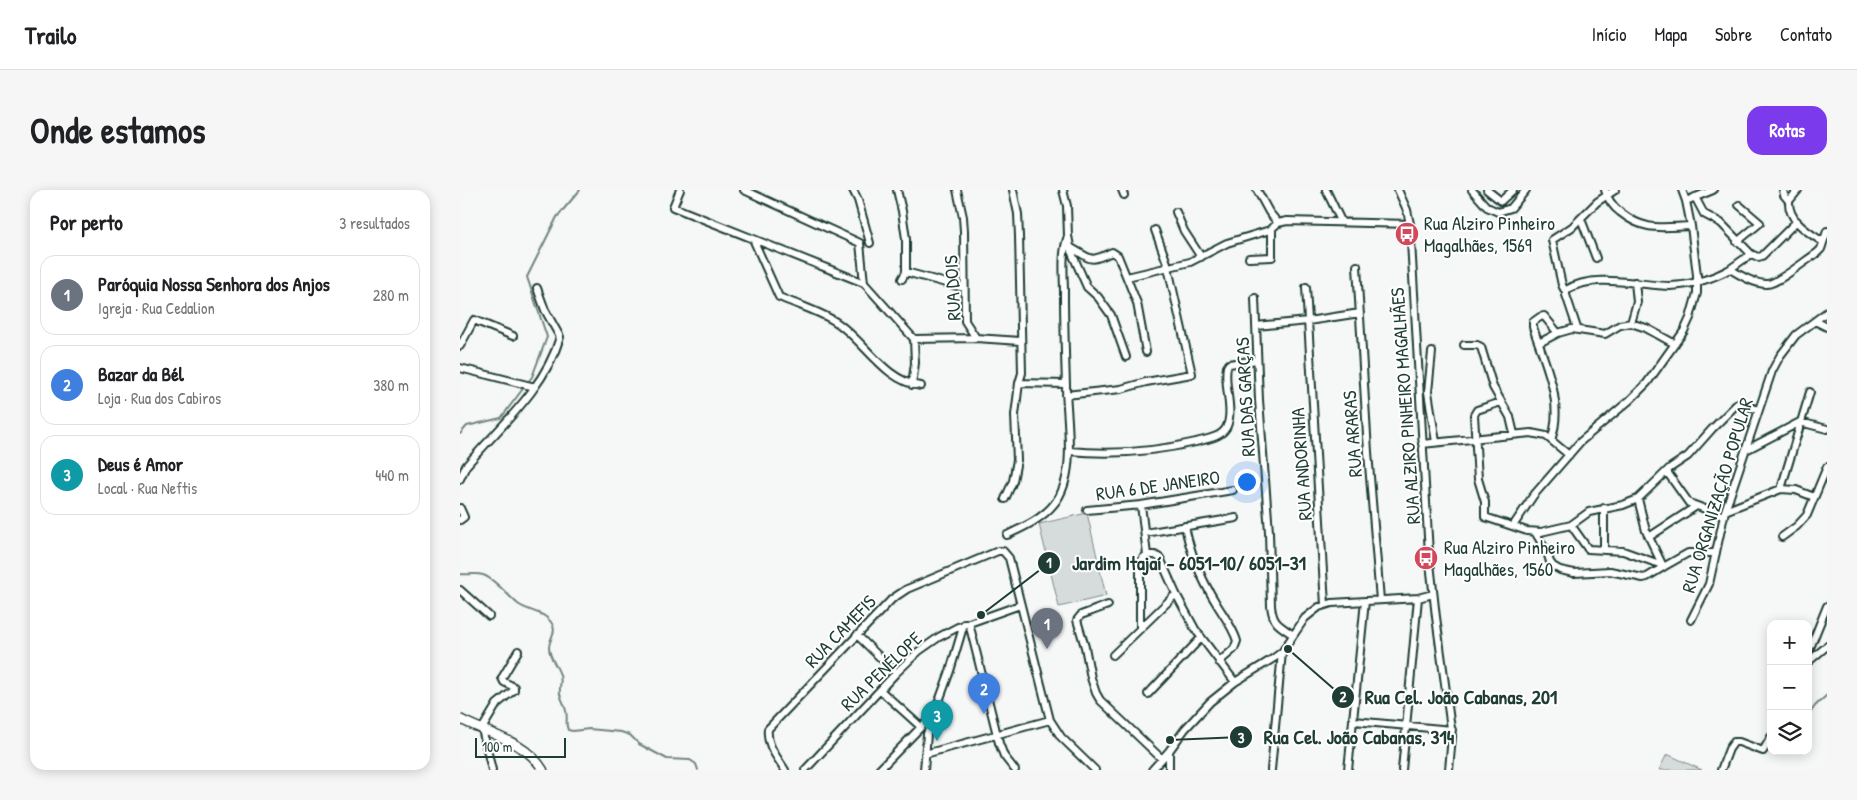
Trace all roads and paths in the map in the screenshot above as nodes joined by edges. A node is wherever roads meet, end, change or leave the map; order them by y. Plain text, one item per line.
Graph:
1 (680, 190) edge
2 (744, 190) edge
3 (853, 190) edge
4 (897, 190) edge
5 (956, 190) edge
6 (1013, 190) edge
7 (1063, 190) edge
8 (1257, 190) edge
9 (1326, 190) edge
10 (1398, 190) edge
11 (1472, 190) edge
12 (1487, 190) edge
13 (1513, 190) edge
14 (1526, 190) edge
15 (1615, 190) edge
16 (1682, 190) edge
17 (1713, 190) edge
18 (1783, 190) edge
19 (1798, 190) edge
20 (1605, 193) edge
21 (1695, 197) junction
22 (1686, 201) junction
23 (1789, 201) junction
24 (1739, 205) dead end
25 (1176, 212) dead end
26 (1580, 219) junction
27 (1342, 221) junction
28 (1797, 222) junction
29 (1278, 223) junction
30 (1410, 224) junction
31 (1691, 226) junction
32 (1272, 229) junction
33 (1155, 230) dead end
34 (1827, 231) edge
35 (1068, 236) junction
36 (753, 239) junction
37 (1737, 242) junction
38 (870, 243) dead end
39 (1822, 246) junction
40 (1070, 247) junction
41 (1827, 253) edge
42 (1751, 254) junction
43 (1201, 257) junction
44 (1250, 258) dead end
45 (1596, 258) dead end
46 (1357, 266) dead end
47 (1168, 267) junction
48 (1730, 269) junction
49 (906, 272) junction
50 (1127, 277) junction
51 (902, 279) dead end
52 (1635, 282) junction
53 (1698, 282) junction
54 (864, 283) junction
55 (1306, 287) dead end
56 (537, 288) dead end
57 (964, 288) junction
58 (1566, 290) junction
59 (1255, 298) dead end
60 (1827, 312) edge
61 (1360, 314) junction
62 (1308, 321) junction
63 (1815, 321) junction
64 (1631, 323) junction
65 (1256, 326) junction
66 (1827, 327) edge
67 (1577, 328) junction
68 (1558, 333) junction
69 (513, 336) dead end
70 (976, 338) junction
71 (914, 339) junction
72 (1020, 341) junction
73 (1539, 343) junction
74 (1675, 344) junction
75 (1464, 345) dead end
76 (460, 346) edge
77 (1146, 352) dead end
78 (1432, 352) dead end
79 (1126, 357) dead end
80 (1257, 360) junction
81 (460, 368) edge
82 (1019, 383) junction
83 (1066, 384) junction
84 (912, 385) junction
85 (533, 386) junction
86 (921, 386) dead end
87 (1810, 392) dead end
88 (1066, 395) junction
89 (1501, 402) junction
90 (1758, 410) junction
91 (1800, 422) junction
92 (1827, 429) edge
93 (1514, 434) junction
94 (1476, 438) junction
95 (1551, 440) junction
96 (1436, 442) junction
97 (1422, 444) junction
98 (1746, 450) junction
99 (1069, 451) junction
100 (1569, 455) junction
101 (1827, 467) edge
102 (1667, 472) junction
103 (460, 479) edge
104 (1781, 488) junction
105 (1233, 490) dead end
106 (1814, 497) junction
107 (1005, 499) dead end
108 (1638, 499) junction
109 (1141, 505) junction
110 (1695, 507) junction
111 (460, 508) edge
112 (1604, 508) junction
113 (1087, 510) dead end
114 (1724, 513) junction
115 (1236, 518) dead end
116 (460, 520) edge
117 (1571, 525) junction
118 (1185, 526) junction
119 (1514, 526) junction
120 (1535, 532) junction
121 (1144, 533) junction
122 (1007, 535) dead end
123 (1649, 537) junction
124 (1782, 537) dead end
125 (1604, 549) junction
126 (1716, 553) junction
127 (1147, 555) junction
128 (1664, 565) junction
129 (460, 590) edge
130 (1176, 594) junction
131 (1433, 594) junction
132 (1418, 598) junction
133 (1380, 600) junction
134 (1365, 601) junction
135 (1020, 605) junction
136 (1108, 605) dead end
137 (1325, 605) junction
138 (1827, 606) edge
139 (489, 616) dead end
140 (1691, 620) dead end
141 (967, 623) junction
142 (1140, 629) junction
143 (1292, 634) junction
144 (857, 635) junction
145 (1201, 638) junction
146 (1812, 644) edge
147 (1827, 646) edge
148 (518, 651) dead end
149 (1282, 652) junction
150 (1812, 653) edge
151 (1113, 654) dead end
152 (1816, 655) junction
153 (1812, 658) edge
154 (1219, 662) junction
155 (896, 673) junction
156 (1235, 682) junction
157 (880, 690) junction
158 (1148, 694) dead end
159 (932, 718) junction
160 (460, 719) edge
161 (1050, 720) junction
162 (1354, 721) junction
163 (1407, 726) junction
164 (921, 727) junction
165 (482, 729) junction
166 (1452, 730) junction
167 (996, 735) junction
168 (1767, 744) edge
169 (1169, 751) junction
170 (925, 754) junction
171 (1162, 759) junction
172 (1155, 769) edge
173 (492, 770) edge
174 (543, 770) edge
175 (785, 770) edge
176 (804, 770) edge
177 (879, 770) edge
178 (924, 770) edge
179 (1015, 770) edge
180 (1096, 770) edge
181 (1169, 770) edge
182 (1271, 770) edge
183 (1348, 770) edge
184 (1402, 770) edge
185 (1449, 770) edge
186 (1721, 770) edge

1 - 36 street
2 - 54 street
3 - 38 street
4 - 49 street
5 - 57 street, RUA DOIS
6 - 72 street
7 - 35 street
8 - 29 street
9 - 27 street
10 - 30 street, RUA ALZIRO PINHEIRO MAGALHÃES
11 - 14 street
12 - 13 street
15 - 20 street
16 - 22 street
17 - 21 street
18 - 23 street
19 - 23 street
20 - 26 street
20 - 31 street
21 - 22 street
21 - 37 street
22 - 31 street
23 - 28 street
24 - 37 street
25 - 43 street
26 - 45 street
26 - 58 street
27 - 29 street
27 - 30 street
28 - 39 street
28 - 42 street
29 - 32 street
30 - 97 street, RUA ALZIRO PINHEIRO MAGALHÃES
31 - 53 street
32 - 43 street
32 - 44 street
33 - 47 street
34 - 39 street
35 - 40 street
35 - 83 street
36 - 54 street
36 - 84 street
37 - 42 street
39 - 41 street
39 - 48 street
40 - 50 street
40 - 79 street
42 - 48 street
43 - 47 street
46 - 61 street, RUA ARARAS
47 - 50 street
47 - 88 street
48 - 53 street
49 - 51 street
49 - 57 street
50 - 77 street
52 - 53 street
52 - 58 street
52 - 64 street
53 - 74 street
54 - 71 street
55 - 62 street, RUA ANDORINHA
56 - 85 street
57 - 70 street, RUA DOIS
58 - 67 street
59 - 65 street, RUA DAS GARÇAS
60 - 63 street, RUA ORGANIZAÇÃO POPULAR
61 - 62 street
61 - 133 street, RUA ARARAS
62 - 65 street
62 - 137 street, RUA ANDORINHA
63 - 66 street
63 - 90 street, RUA ORGANIZAÇÃO POPULAR
64 - 67 street
64 - 74 street
65 - 80 street, RUA DAS GARÇAS
67 - 68 street
68 - 73 street
68 - 73 street
69 - 76 street
70 - 71 street
70 - 72 street, RUA DOIS
71 - 84 street
72 - 82 street
73 - 95 street
74 - 100 street
75 - 89 street
78 - 96 street
80 - 99 street
80 - 143 street, RUA DAS GARÇAS
81 - 85 street
82 - 83 street
82 - 107 street
83 - 88 street
84 - 86 street
85 - 103 street
87 - 91 street
88 - 99 street
89 - 93 street
89 - 94 street
90 - 98 street, RUA ORGANIZAÇÃO POPULAR
90 - 102 street
91 - 92 street
91 - 98 street
91 - 104 street
93 - 94 street
93 - 95 street
94 - 96 street
94 - 119 street
95 - 100 street
96 - 97 street
97 - 131 street, RUA ALZIRO PINHEIRO MAGALHÃES
98 - 114 street, RUA ORGANIZAÇÃO POPULAR
99 - 122 street
100 - 119 street
101 - 106 street
102 - 108 street
102 - 110 street
104 - 106 street
104 - 114 street
105 - 109 street, RUA 6 DE JANEIRO
106 - 124 street
108 - 112 street
108 - 123 street
109 - 113 street, RUA 6 DE JANEIRO
109 - 121 street
110 - 114 street
110 - 123 street
111 - 116 street
112 - 117 street
112 - 125 street
114 - 126 street, RUA ORGANIZAÇÃO POPULAR
115 - 118 street
117 - 120 street
117 - 125 street
118 - 121 street
118 - 154 street
119 - 120 street
120 - 128 street
121 - 127 street
123 - 128 street
125 - 128 street
126 - 128 street
126 - 140 street, RUA ORGANIZAÇÃO POPULAR
127 - 130 street
127 - 142 street
129 - 139 street
130 - 142 street
130 - 145 street
131 - 132 street
131 - 166 street, RUA ALZIRO PINHEIRO MAGALHÃES
132 - 133 street
132 - 163 street
133 - 134 street
134 - 137 street
134 - 162 street
135 - 141 street, RUA PENÉLOPE
135 - 144 street, RUA CAMEFIS
135 - 161 street
136 - 171 street
137 - 143 street
138 - 146 street
141 - 155 street, RUA PENÉLOPE
141 - 159 street
141 - 167 street
142 - 151 street
143 - 149 street
144 - 155 street
144 - 175 street, RUA CAMEFIS
145 - 154 street
145 - 158 street
147 - 152 street
148 - 165 street
149 - 156 street
149 - 182 street
150 - 152 street
152 - 153 street
154 - 156 street
155 - 157 street, RUA PENÉLOPE
156 - 169 street
157 - 164 street
157 - 176 street, RUA PENÉLOPE
159 - 164 street
159 - 170 street
160 - 165 main road
161 - 167 street
161 - 180 street
162 - 163 street
162 - 183 street
163 - 166 street
163 - 184 street
164 - 177 street
165 - 173 street
165 - 174 main road
166 - 185 street, RUA ALZIRO PINHEIRO MAGALHÃES
167 - 170 street
167 - 179 street
168 - 186 street
169 - 171 street
169 - 181 street
170 - 178 street
171 - 172 street

